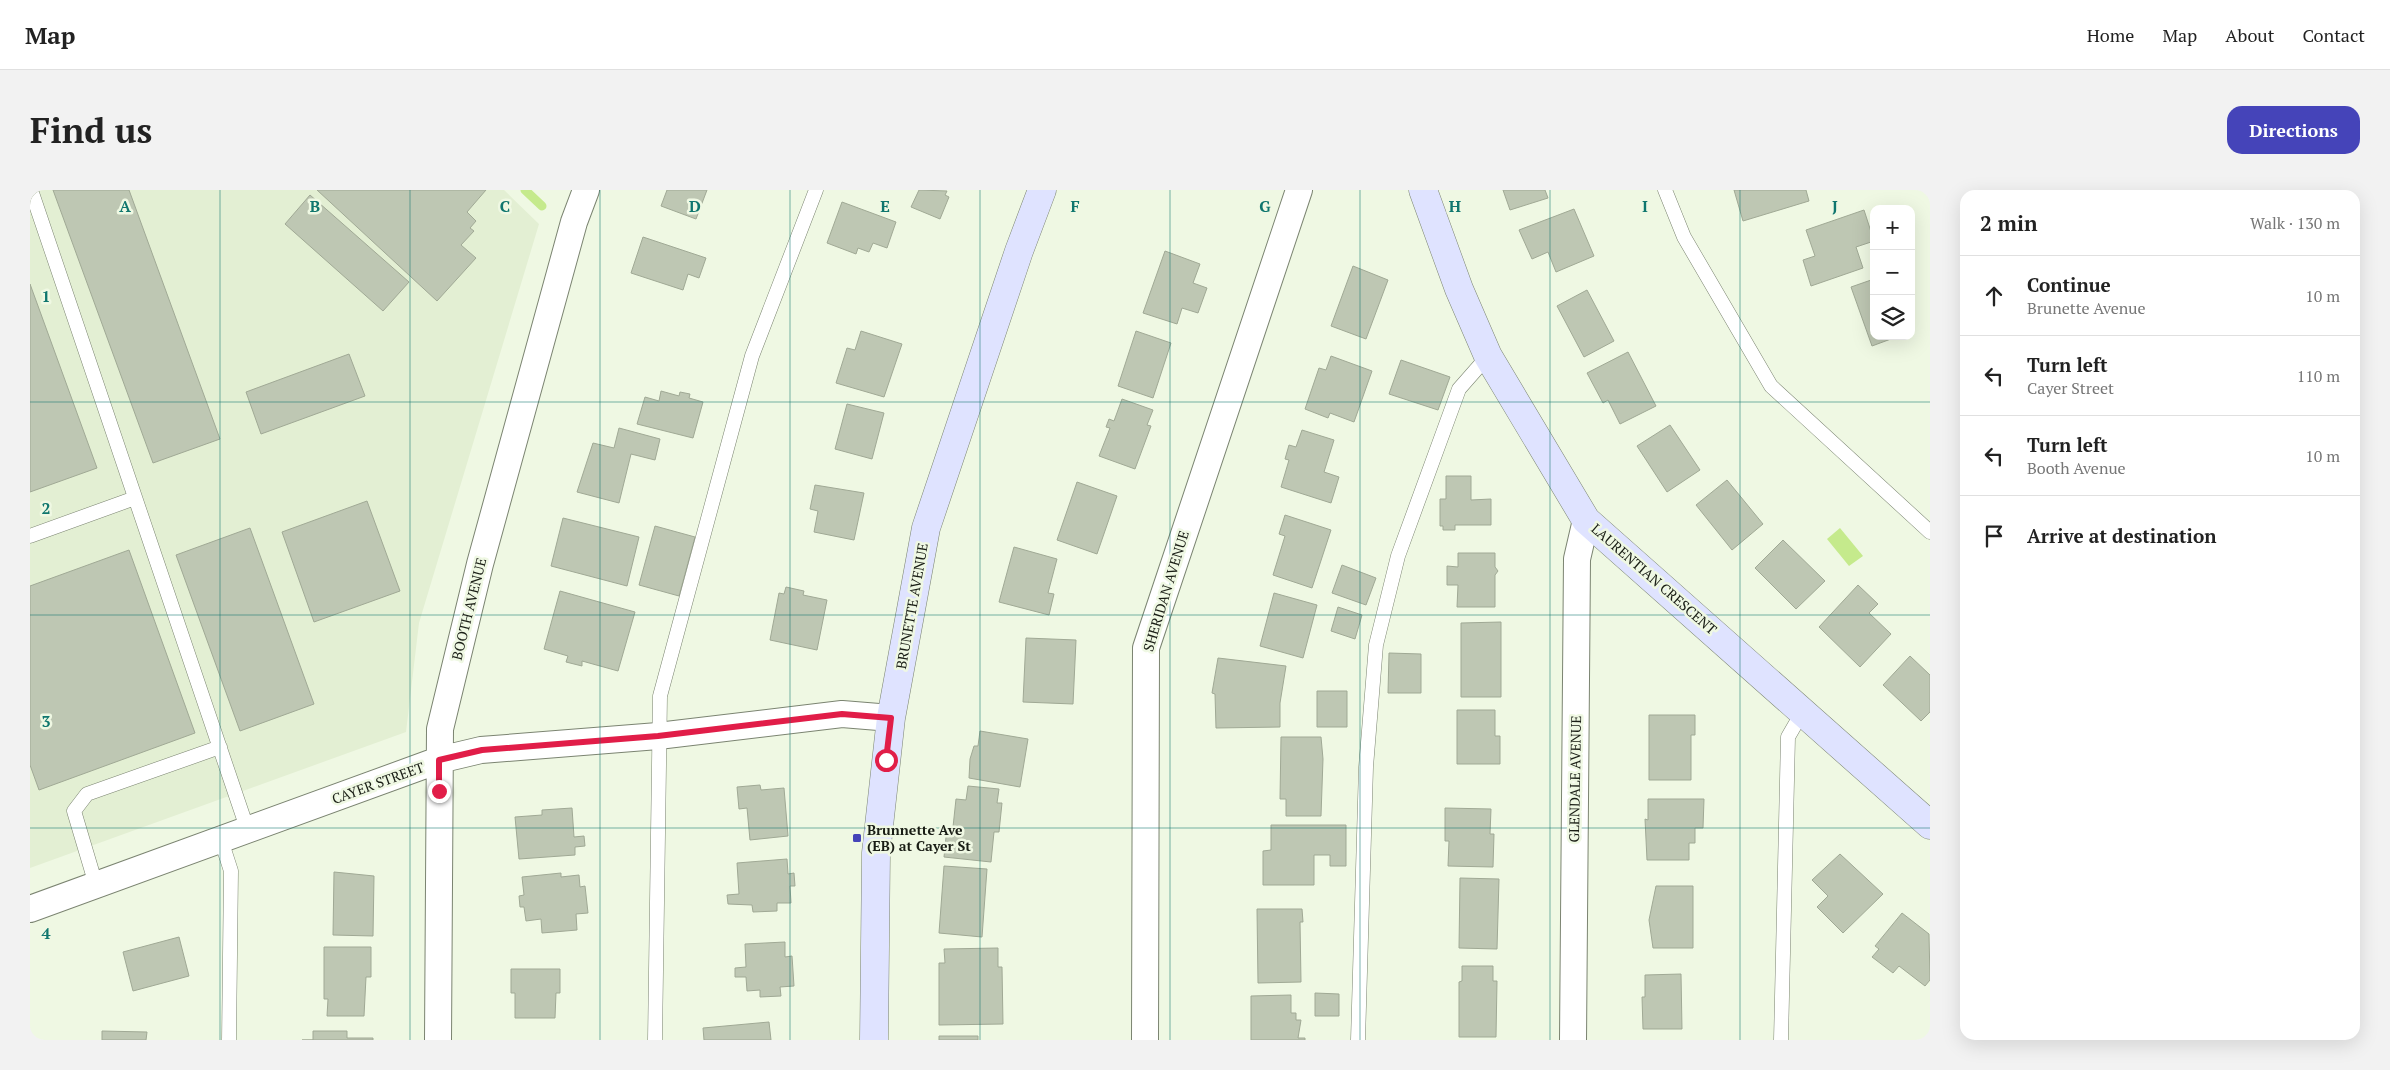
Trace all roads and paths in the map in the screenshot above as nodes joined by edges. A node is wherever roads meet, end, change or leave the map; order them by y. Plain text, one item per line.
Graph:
1 (31, 190) edge
2 (586, 190) edge
3 (816, 190) edge
4 (1042, 190) edge
5 (1299, 190) edge
6 (1423, 190) edge
7 (1665, 190) edge
8 (1488, 356) junction
9 (136, 498) junction
10 (1586, 520) junction
11 (1930, 532) edge
12 (30, 536) edge
13 (1803, 711) junction
14 (891, 718) junction
15 (658, 736) junction
16 (220, 747) junction
17 (439, 760) junction
18 (1930, 824) edge
19 (248, 831) junction
20 (221, 840) junction
21 (96, 885) junction
22 (30, 909) edge
23 (229, 1040) edge
24 (438, 1040) edge
25 (655, 1040) edge
26 (874, 1040) edge
27 (1145, 1040) edge
28 (1358, 1040) edge
29 (1573, 1040) edge
30 (1781, 1040) edge

1 - 9 lane
2 - 17 street, BOOTH AVENUE
3 - 15 lane
4 - 14 main road, BRUNETTE AVENUE
5 - 27 street, SHERIDAN AVENUE
6 - 8 main road, LAURENTIAN CRESCENT
7 - 11 lane
8 - 10 main road, LAURENTIAN CRESCENT
8 - 28 lane
9 - 12 lane
9 - 16 lane
10 - 13 main road, LAURENTIAN CRESCENT
10 - 29 street, GLENDALE AVENUE
13 - 18 main road, LAURENTIAN CRESCENT
13 - 30 lane
14 - 15 street, CAYER STREET
14 - 26 main road, BRUNETTE AVENUE
15 - 17 street, CAYER STREET
15 - 25 lane
16 - 19 lane
16 - 21 lane
17 - 19 street, CAYER STREET
17 - 24 street, BOOTH AVENUE
19 - 20 street, CAYER STREET
20 - 21 street, CAYER STREET
20 - 23 lane
21 - 22 street, CAYER STREET

